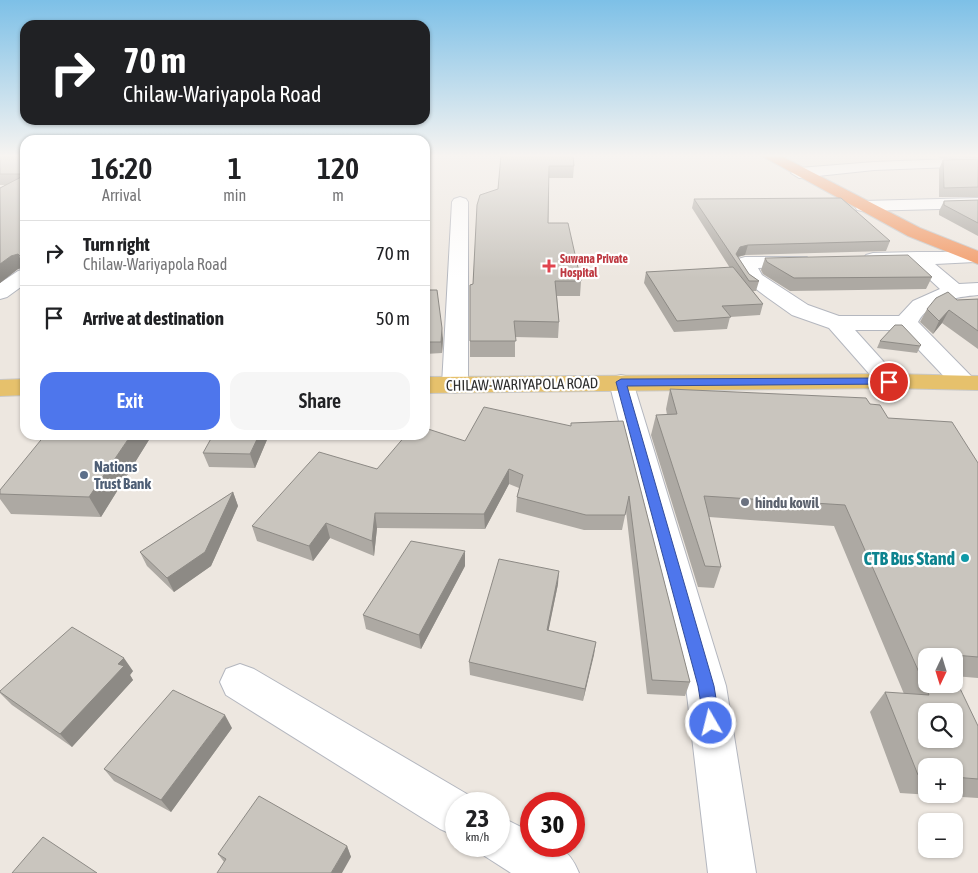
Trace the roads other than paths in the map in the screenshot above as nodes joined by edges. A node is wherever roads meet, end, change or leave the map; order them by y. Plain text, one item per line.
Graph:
1 (843, 196) edge
2 (460, 202) dead end
3 (978, 203) edge
4 (863, 206) junction
5 (917, 258) junction
6 (853, 260) edge
7 (975, 260) edge
8 (817, 261) edge
9 (20, 279) edge
10 (978, 289) edge
11 (954, 290) junction
12 (0, 293) edge
13 (837, 323) junction
14 (906, 323) junction
15 (621, 382) junction
16 (889, 382) junction
17 (971, 383) edge
18 (430, 385) edge
19 (455, 385) junction
20 (0, 388) edge
21 (20, 388) edge
22 (240, 682) dead end
23 (445, 806) edge
24 (510, 845) edge
25 (555, 873) edge
26 (732, 873) edge

1 - 4 highway
2 - 19 street
3 - 4 street
4 - 7 highway
5 - 6 street
5 - 7 street
5 - 11 street
8 - 13 street
9 - 12 street
10 - 11 street
11 - 14 street
13 - 14 street
13 - 16 street
14 - 17 street
15 - 16 main road, CHILAW-WARIYAPOLA ROAD
15 - 19 main road, CHILAW-WARIYAPOLA ROAD
15 - 26 street
16 - 17 main road, CHILAW-WARIYAPOLA ROAD
18 - 19 main road, CHILAW-WARIYAPOLA ROAD
20 - 21 main road
22 - 23 street
24 - 25 street

